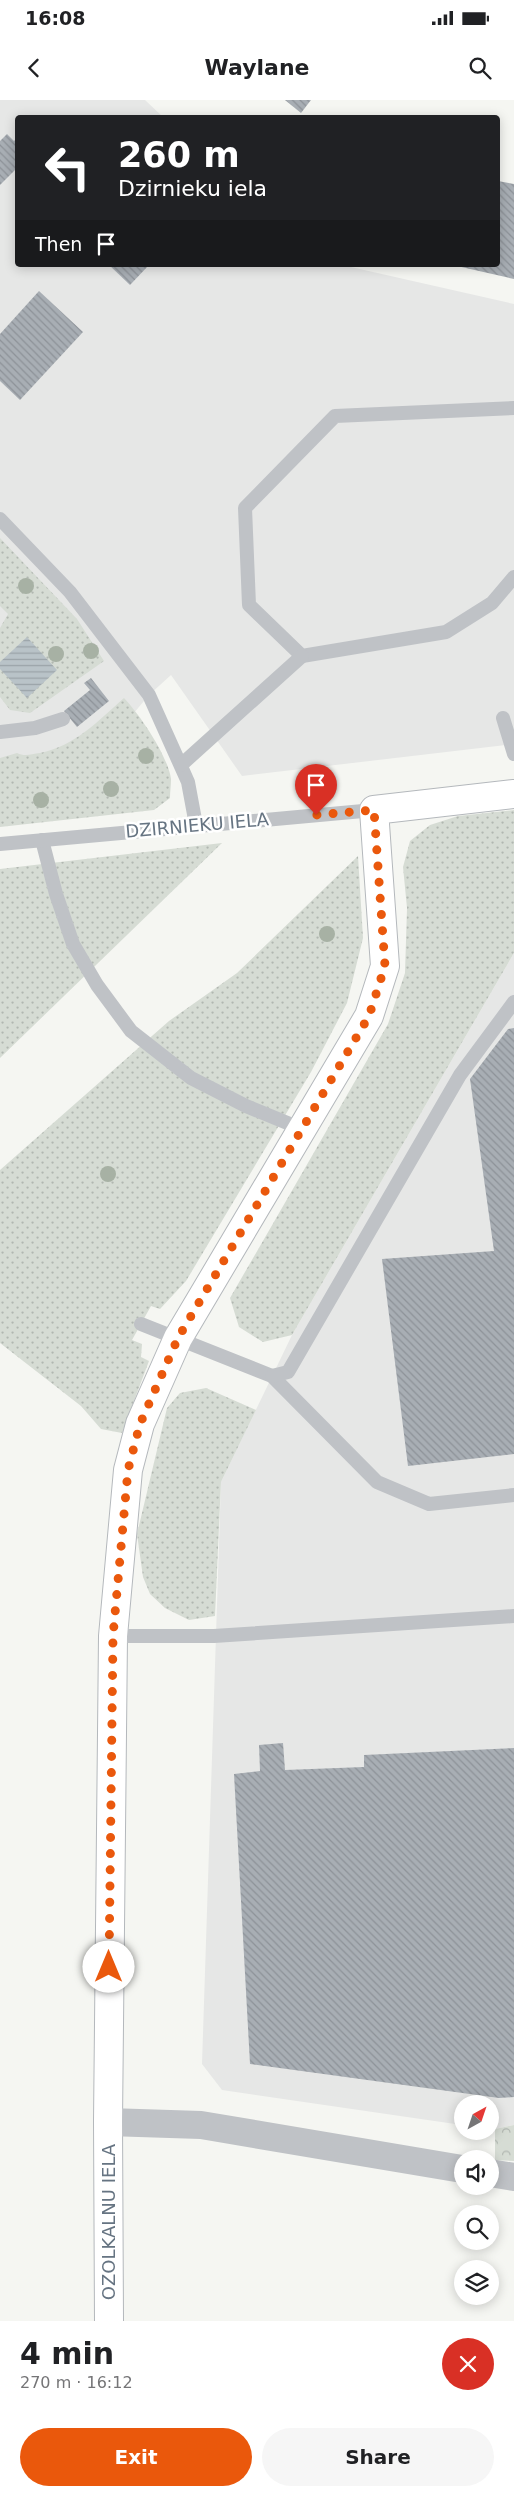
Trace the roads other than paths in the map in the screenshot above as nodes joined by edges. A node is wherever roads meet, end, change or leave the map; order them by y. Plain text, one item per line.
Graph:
1 (514, 408) edge
2 (0, 519) edge
3 (514, 577) edge
4 (302, 656) junction
5 (503, 718) dead end
6 (63, 719) dead end
7 (0, 732) edge
8 (514, 754) edge
9 (181, 765) junction
10 (514, 794) edge
11 (374, 810) junction
12 (196, 824) junction
13 (42, 840) junction
14 (0, 844) edge
15 (514, 1002) edge
16 (302, 1129) junction
17 (140, 1324) dead end
18 (178, 1338) junction
19 (272, 1376) junction
20 (514, 1495) edge
21 (514, 1616) edge
22 (113, 1636) junction
23 (108, 2122) junction
24 (454, 2168) edge
25 (499, 2174) edge
26 (514, 2177) edge
27 (109, 2321) edge

1 - 4 lane
2 - 9 lane
3 - 4 lane
4 - 9 lane
5 - 8 lane
6 - 7 lane
9 - 12 lane
10 - 11 street, DZIRNIEKU IELA
11 - 12 lane, DZIRNIEKU IELA
11 - 16 street, OZOLKALNU IELA
12 - 13 lane, DZIRNIEKU IELA
13 - 14 lane, DZIRNIEKU IELA
13 - 16 lane
15 - 19 lane
16 - 18 street, OZOLKALNU IELA
17 - 18 lane
18 - 19 lane
18 - 22 street, OZOLKALNU IELA
19 - 20 lane
21 - 22 lane
22 - 23 street, OZOLKALNU IELA
23 - 24 street
23 - 27 street, OZOLKALNU IELA
25 - 26 street

